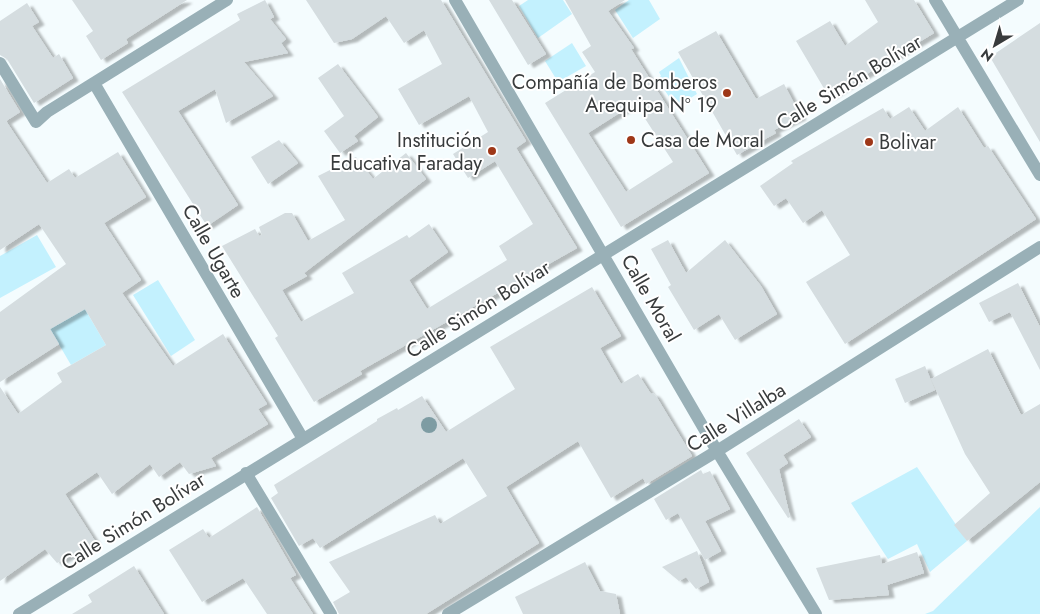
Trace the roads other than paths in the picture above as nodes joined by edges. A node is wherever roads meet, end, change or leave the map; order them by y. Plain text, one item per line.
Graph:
1 (227, 0) edge
2 (455, 0) edge
3 (935, 0) edge
4 (1018, 0) edge
5 (958, 37) junction
6 (0, 63) edge
7 (94, 83) junction
8 (1040, 176) edge
9 (1040, 247) edge
10 (604, 254) junction
11 (303, 439) junction
12 (718, 451) junction
13 (246, 473) junction
14 (19, 614) edge
15 (331, 614) edge
16 (448, 614) edge
17 (816, 614) edge

1 - 7 street
2 - 10 street, Calle Moral
3 - 5 street
4 - 5 street, Calle Simón Bolívar
5 - 8 street
5 - 10 street, Calle Simón Bolívar
6 - 7 street
7 - 11 street, Calle Ugarte
9 - 12 street, Calle Villalba
10 - 11 street, Calle Simón Bolívar
10 - 12 street, Calle Moral
11 - 13 street, Calle Simón Bolívar
12 - 16 street, Calle Villalba
12 - 17 street, Calle Moral
13 - 14 street, Calle Simón Bolívar
13 - 15 street

